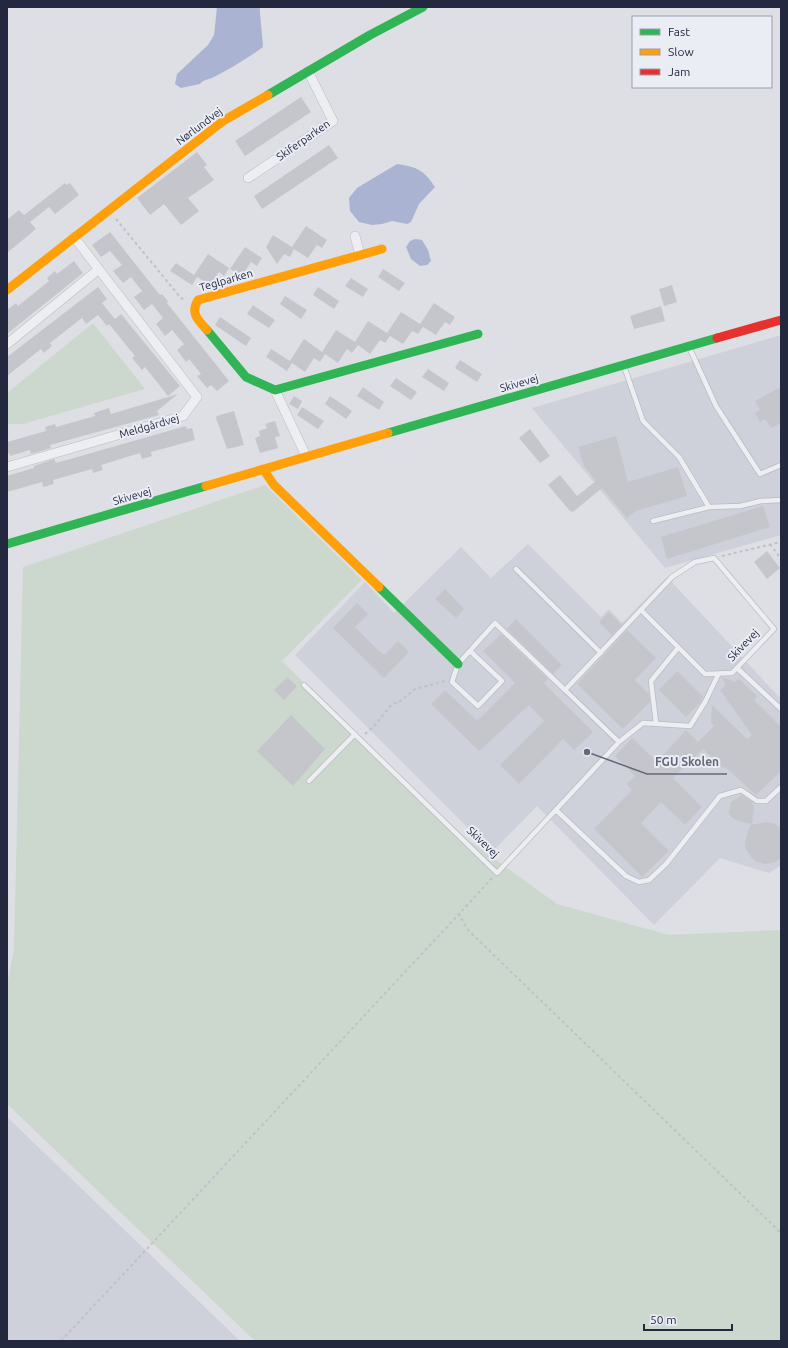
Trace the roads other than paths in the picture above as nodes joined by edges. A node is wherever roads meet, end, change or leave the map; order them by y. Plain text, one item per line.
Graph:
1 (423, 7) edge
2 (308, 71) junction
3 (248, 178) dead end
4 (355, 236) dead end
5 (74, 237) junction
6 (382, 248) dead end
7 (360, 255) junction
8 (99, 269) junction
9 (7, 290) edge
10 (781, 320) edge
11 (478, 334) dead end
12 (7, 344) edge
13 (689, 347) junction
14 (624, 366) junction
15 (275, 390) junction
16 (306, 456) junction
17 (781, 465) edge
18 (7, 467) edge
19 (263, 469) junction
20 (781, 500) edge
21 (709, 507) junction
22 (653, 521) dead end
23 (7, 544) edge
24 (516, 569) dead end
25 (641, 610) junction
26 (678, 648) junction
27 (470, 651) junction
28 (601, 653) junction
29 (458, 664) junction
30 (737, 668) junction
31 (718, 675) junction
32 (304, 685) dead end
33 (565, 690) junction
34 (781, 709) edge
35 (656, 723) junction
36 (355, 734) junction
37 (619, 742) junction
38 (309, 781) dead end
39 (781, 787) edge
40 (556, 810) junction

1 - 2 street, Nørlundvej
2 - 3 street, Skiferparken
2 - 5 street, Nørlundvej
4 - 7 street
5 - 8 street, Meldgårdvej
5 - 9 street, Nørlundvej
6 - 7 street, Teglparken
7 - 15 street, Teglparken
8 - 12 street
8 - 18 street, Meldgårdvej
10 - 13 street, Skivevej
11 - 15 street
13 - 14 street, Skivevej
13 - 17 lane
14 - 16 street, Skivevej
14 - 21 lane
15 - 16 street
16 - 19 street, Skivevej
19 - 23 street, Skivevej
19 - 29 street
20 - 21 lane
21 - 22 lane
24 - 28 lane
25 - 26 lane
25 - 28 lane
25 - 30 lane, Skivevej
26 - 31 lane
26 - 35 lane
27 - 29 lane
27 - 29 lane
27 - 33 lane
28 - 33 lane
30 - 31 lane, Skivevej
30 - 34 lane
31 - 35 lane, Skivevej
32 - 36 lane, Skivevej
33 - 37 lane
35 - 37 lane, Skivevej
36 - 38 lane
36 - 40 lane, Skivevej
37 - 40 lane, Skivevej
39 - 40 lane

